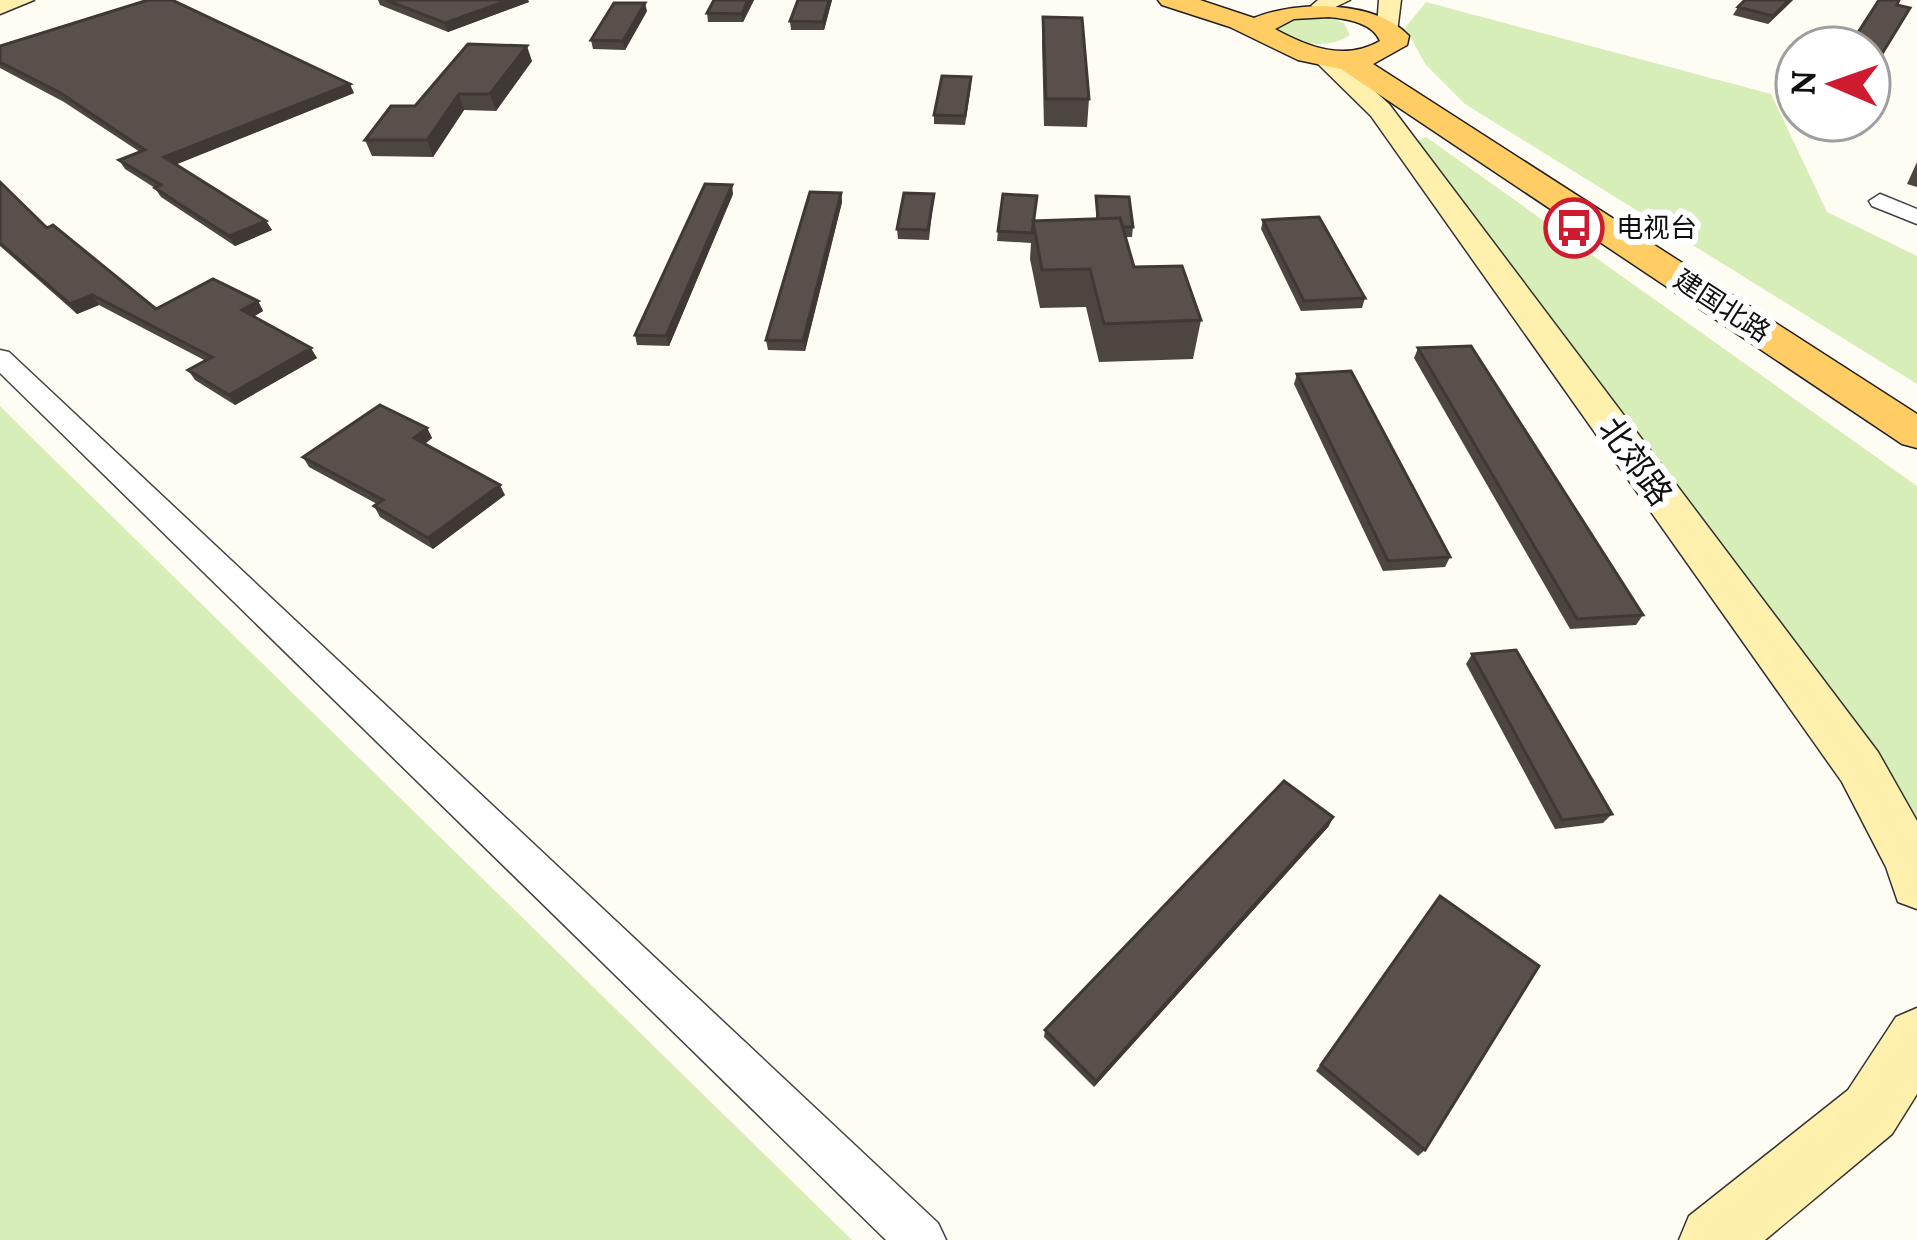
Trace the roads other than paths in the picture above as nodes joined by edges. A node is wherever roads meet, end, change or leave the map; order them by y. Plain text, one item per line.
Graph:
1 (23, 0) edge
2 (1171, 0) edge
3 (1244, 0) edge
4 (0, 2) edge
5 (1331, 3) edge
6 (1288, 8) junction
7 (1391, 24) edge
8 (1262, 33) junction
9 (1336, 59) junction
10 (1880, 200) dead end
11 (1917, 217) edge
12 (0, 358) edge
13 (1917, 413) edge
14 (1917, 434) edge
15 (1917, 884) edge
16 (1917, 1037) edge
17 (921, 1240) edge
18 (1713, 1240) edge

1 - 4 street
2 - 8 main road, 建国北路
3 - 6 main road
5 - 6 main road
5 - 7 main road
6 - 8 main road
7 - 9 main road
7 - 13 main road, 建国北路
8 - 9 main road, 建国北路
9 - 14 main road, 建国北路
9 - 15 street, 北郊路
10 - 11 street
12 - 17 street
16 - 18 street

